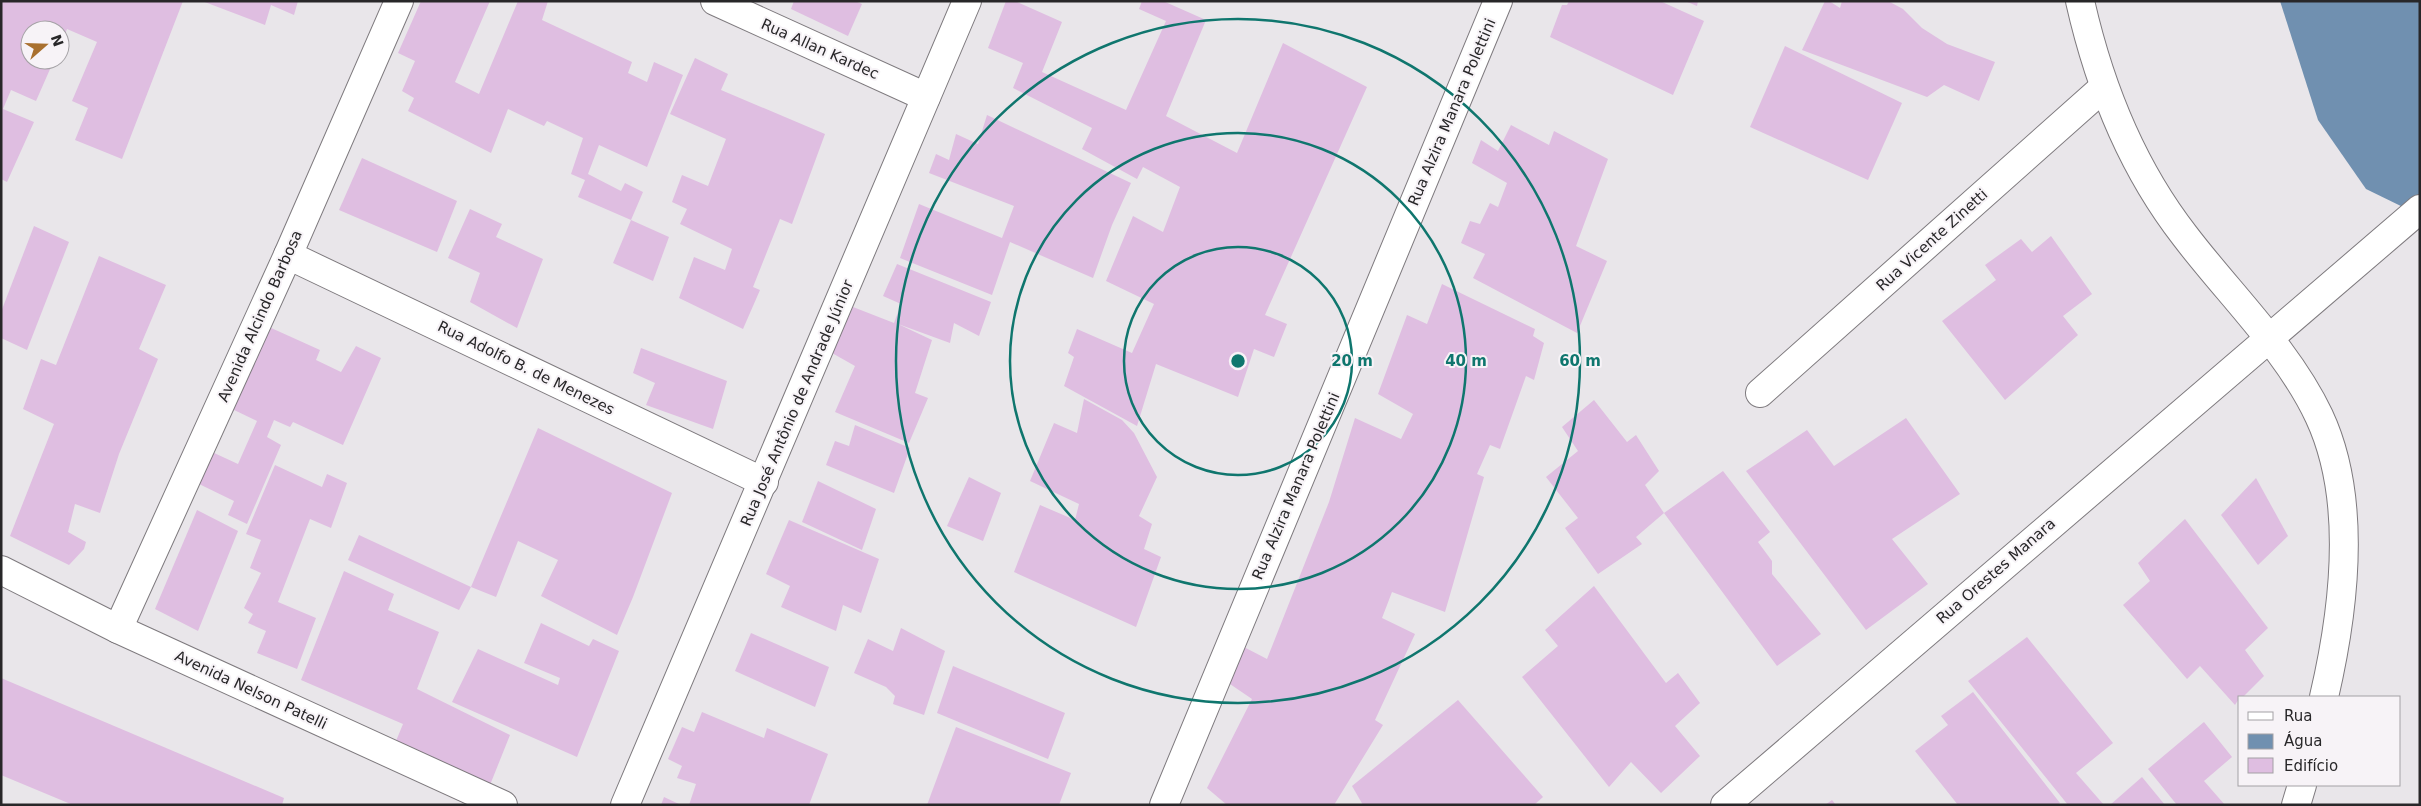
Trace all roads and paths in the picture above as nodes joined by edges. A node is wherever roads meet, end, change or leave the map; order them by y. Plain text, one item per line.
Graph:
1 (399, 1) edge
2 (715, 1) edge
3 (967, 1) edge
4 (1498, 1) edge
5 (2080, 1) edge
6 (2104, 87) junction
7 (926, 97) junction
8 (2420, 209) edge
9 (288, 255) junction
10 (2268, 338) junction
11 (1760, 393) dead end
12 (764, 482) junction
13 (1, 570) edge
14 (118, 629) junction
15 (2324, 696) edge
16 (2302, 786) edge
17 (503, 805) edge
18 (625, 805) edge
19 (1164, 805) edge
20 (1725, 805) edge
21 (2296, 805) edge

1 - 9 street, Avenida Alcindo Barbosa
2 - 7 street, Rua Allan Kardec
3 - 7 street, Rua José Antônio de Andrade Júnior
4 - 19 street, Rua Alzira Manara Polettini
5 - 6 street
6 - 10 street
6 - 11 street, Rua Vicente Zinetti
7 - 12 street, Rua José Antônio de Andrade Júnior
8 - 10 street, Rua Orestes Manara
9 - 12 street, Rua Adolfo B. de Menezes
9 - 14 street, Avenida Alcindo Barbosa
10 - 15 street
10 - 20 street, Rua Orestes Manara
12 - 18 street, Rua José Antônio de Andrade Júnior
13 - 14 street, Avenida Nelson Patelli
14 - 17 street, Avenida Nelson Patelli
16 - 21 street

